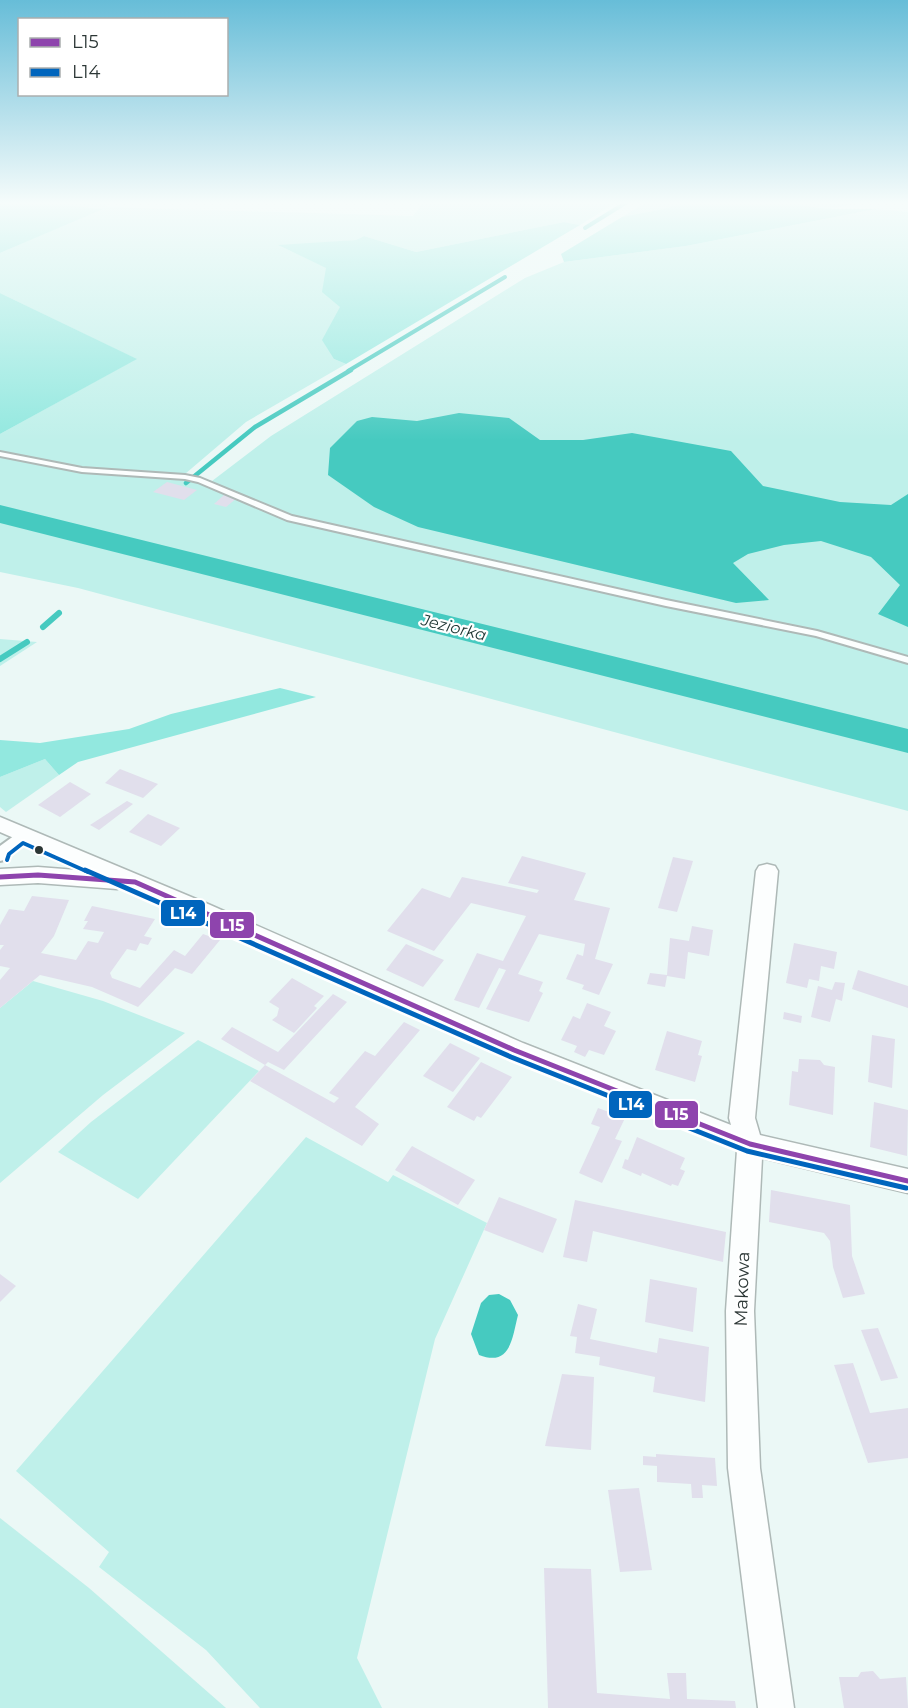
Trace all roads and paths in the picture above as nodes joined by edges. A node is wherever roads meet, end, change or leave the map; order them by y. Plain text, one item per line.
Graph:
1 (0, 454) edge
2 (908, 660) edge
3 (0, 824) edge
4 (22, 834) junction
5 (0, 857) edge
6 (767, 871) dead end
7 (0, 877) edge
8 (135, 882) junction
9 (750, 1144) junction
10 (908, 1181) edge
11 (776, 1708) edge

1 - 2 lane
3 - 4 street
4 - 5 lane
4 - 8 street
6 - 9 street, Makowa
7 - 8 street
8 - 9 street
9 - 10 street
9 - 11 street, Makowa

